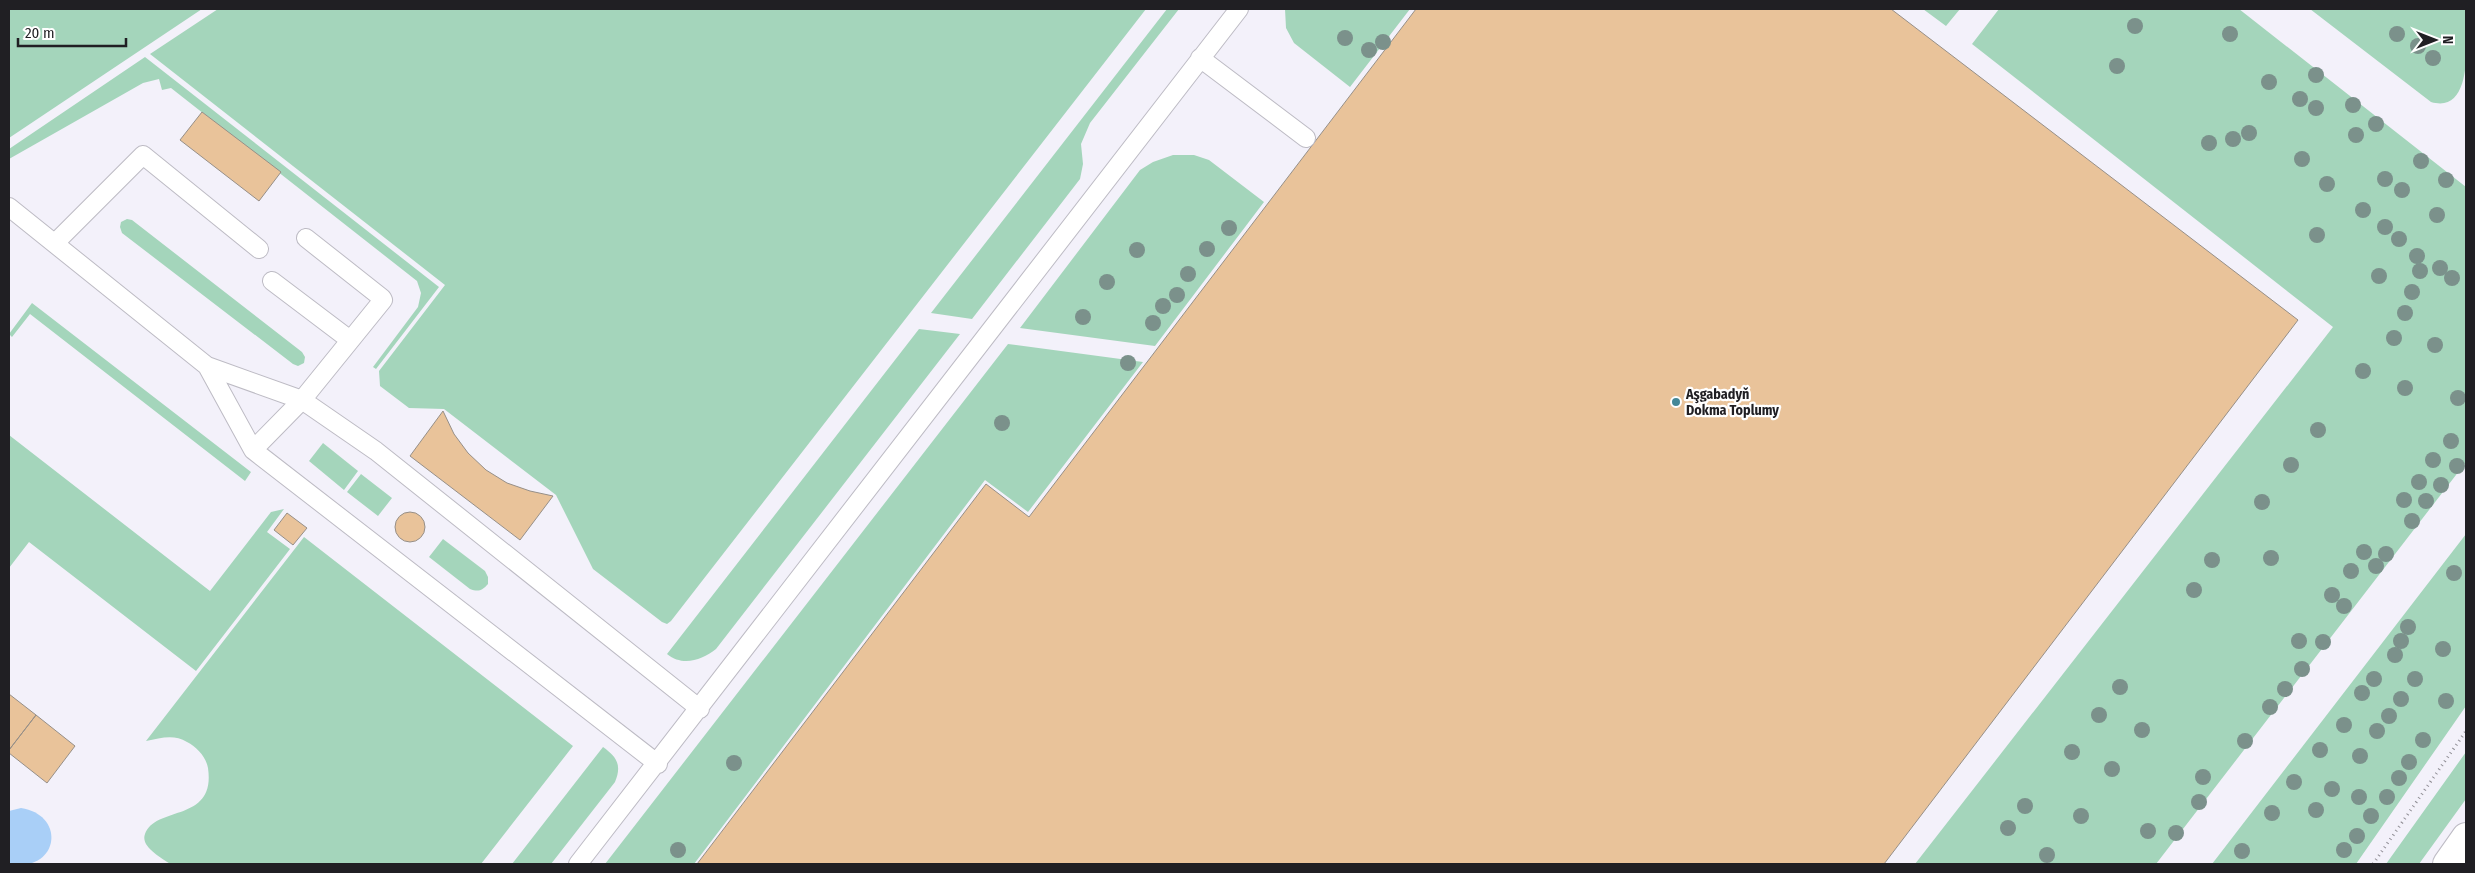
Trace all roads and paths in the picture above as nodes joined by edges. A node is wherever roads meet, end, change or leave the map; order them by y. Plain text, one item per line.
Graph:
1 (1239, 9) edge
2 (1200, 58) junction
3 (1306, 138) dead end
4 (9, 207) edge
5 (306, 238) dead end
6 (55, 244) junction
7 (259, 249) dead end
8 (272, 281) dead end
9 (350, 340) junction
10 (207, 366) junction
11 (302, 400) junction
12 (253, 450) junction
13 (700, 709) junction
14 (2466, 731) edge
15 (658, 764) junction
16 (2466, 837) edge
17 (578, 864) edge
18 (2373, 864) edge
19 (2447, 864) edge

1 - 2 lane
2 - 3 lane
2 - 13 lane
4 - 6 lane
5 - 9 lane
6 - 7 lane
6 - 10 lane
8 - 9 lane
9 - 11 lane
10 - 11 lane
10 - 12 lane
11 - 12 lane
11 - 13 lane
12 - 15 lane
13 - 15 lane
14 - 18 path
15 - 17 lane
16 - 19 street

